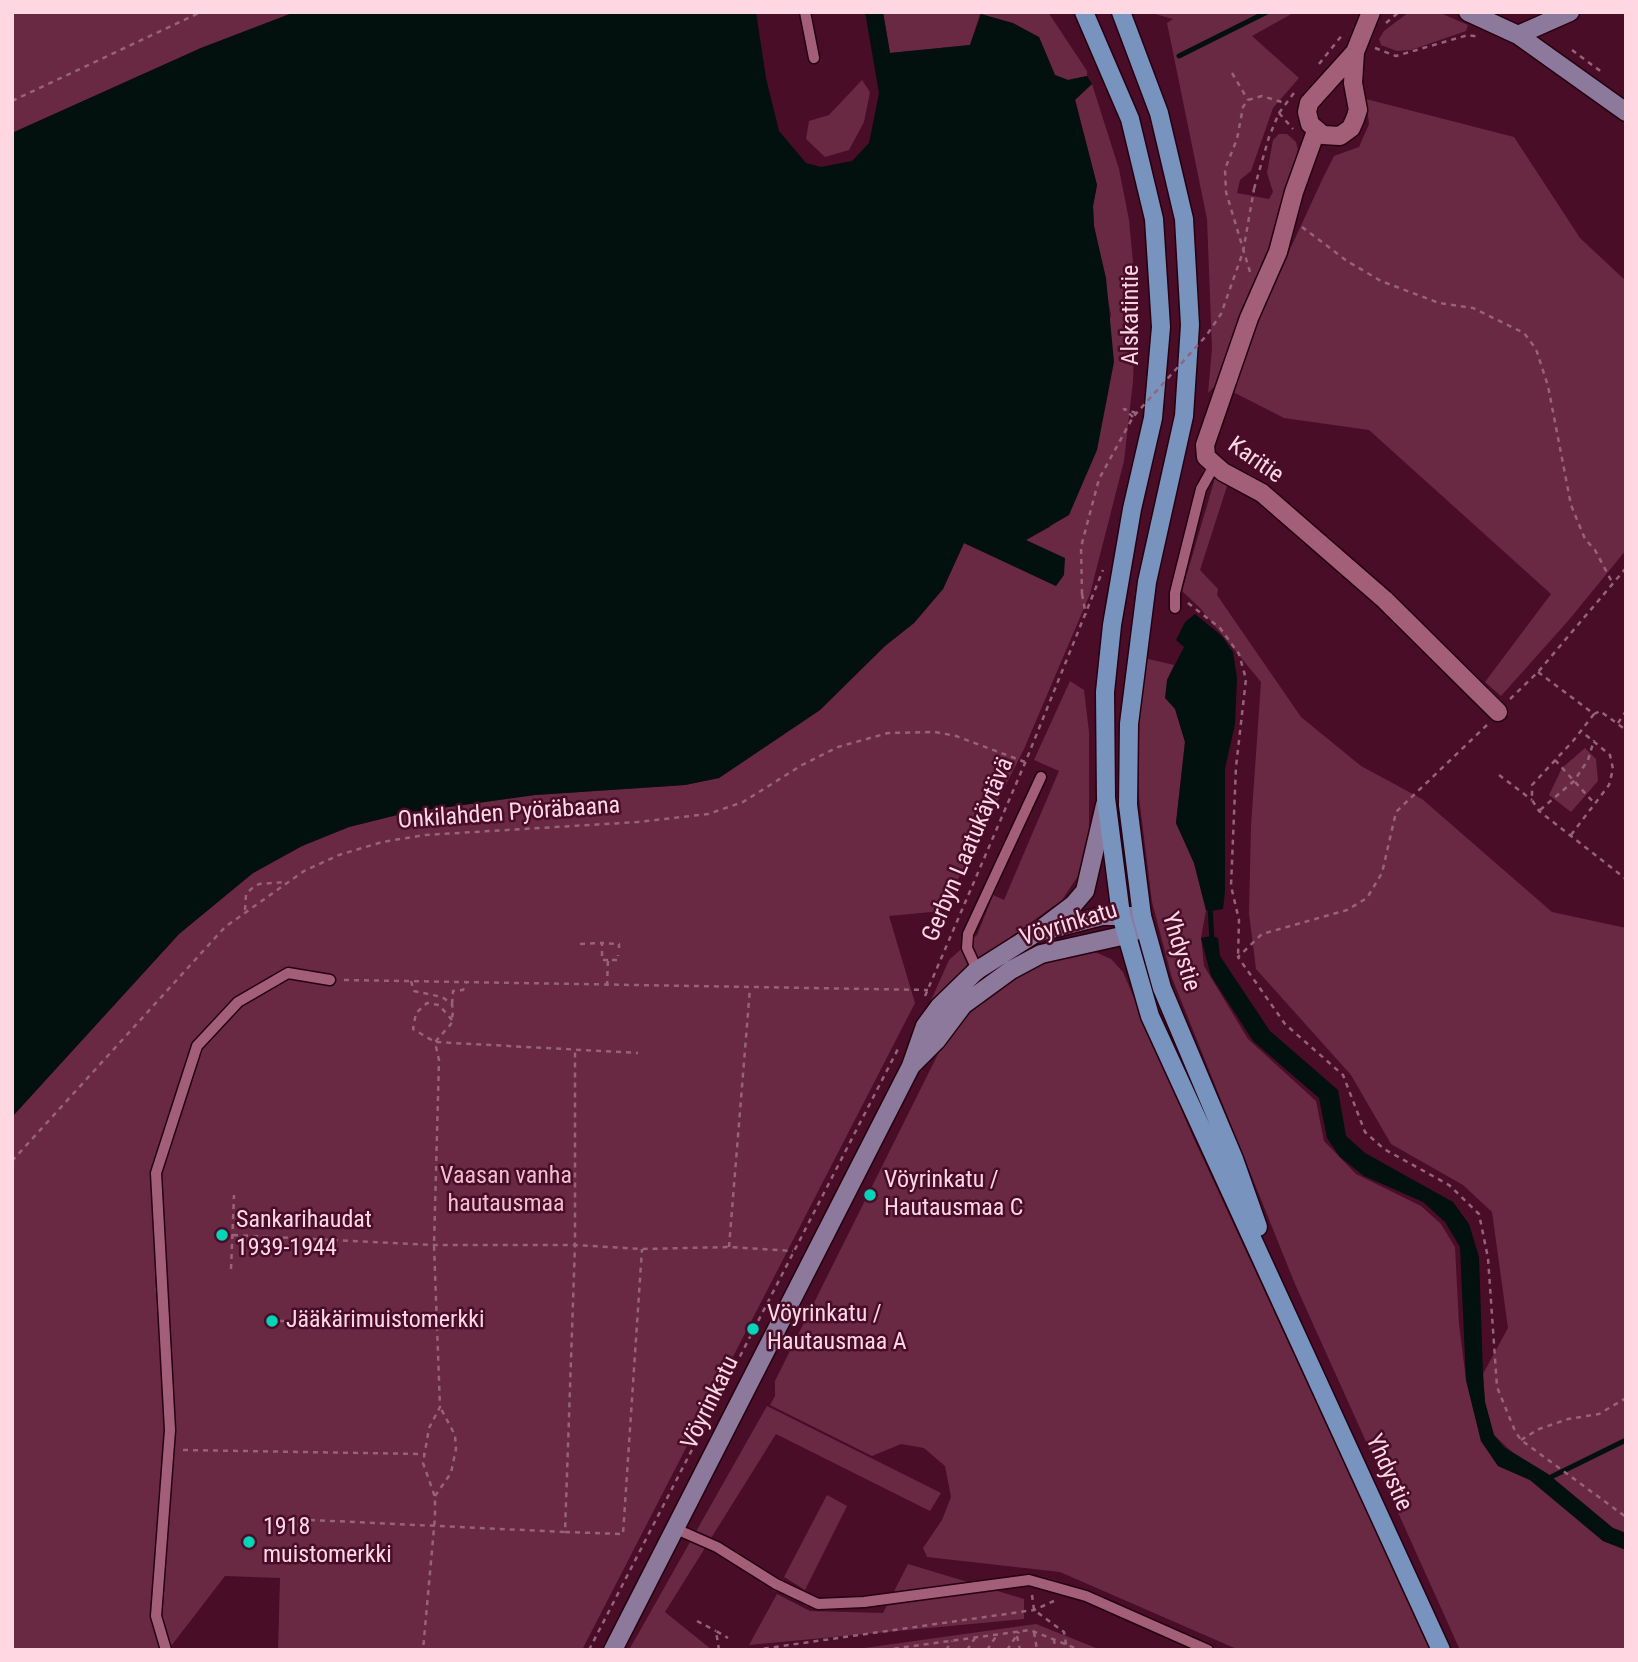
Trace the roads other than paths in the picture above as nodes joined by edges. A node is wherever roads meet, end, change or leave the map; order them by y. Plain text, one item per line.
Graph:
1 (805, 12) edge
2 (1084, 12) edge
3 (1121, 12) edge
4 (1371, 12) edge
5 (1468, 12) edge
6 (1570, 12) edge
7 (1518, 36) junction
8 (1357, 46) junction
9 (814, 58) dead end
10 (1626, 112) edge
11 (1316, 131) junction
12 (1214, 466) junction
13 (1175, 608) dead end
14 (1112, 625) joint
15 (1497, 712) road end
16 (1041, 777) dead end
17 (1106, 798) junction
18 (1121, 915) junction
19 (1142, 916) junction
20 (1036, 933) junction
21 (1126, 935) junction
22 (976, 971) junction
23 (330, 980) road end
24 (988, 985) junction
25 (911, 1066) junction
26 (1290, 1317) junction
27 (676, 1530) junction
28 (166, 1650) edge
29 (613, 1650) edge
30 (1208, 1650) edge
31 (1441, 1650) edge

1 - 9 lane
2 - 14 main road, Alskatintie
3 - 19 main road, Yhdystie
4 - 8 street
5 - 7 main road
6 - 7 main road
7 - 10 main road
8 - 11 street
8 - 11 street
11 - 12 street, Karitie
12 - 13 lane
12 - 15 street, Karitie
14 - 17 main road, Yhdystie
16 - 22 lane
17 - 18 main road, Yhdystie
17 - 20 main road
18 - 19 main road, Vöyrinkatu
18 - 20 main road, Vöyrinkatu
18 - 21 main road, Yhdystie
19 - 21 main road, Vöyrinkatu
19 - 26 main road, Yhdystie
20 - 22 main road, Vöyrinkatu
21 - 24 main road, Vöyrinkatu
21 - 26 main road, Yhdystie
22 - 24 lane
22 - 25 main road, Vöyrinkatu
23 - 28 lane
24 - 25 main road, Vöyrinkatu
25 - 27 main road, Vöyrinkatu
26 - 31 main road, Yhdystie
27 - 29 main road, Vöyrinkatu
27 - 30 lane

